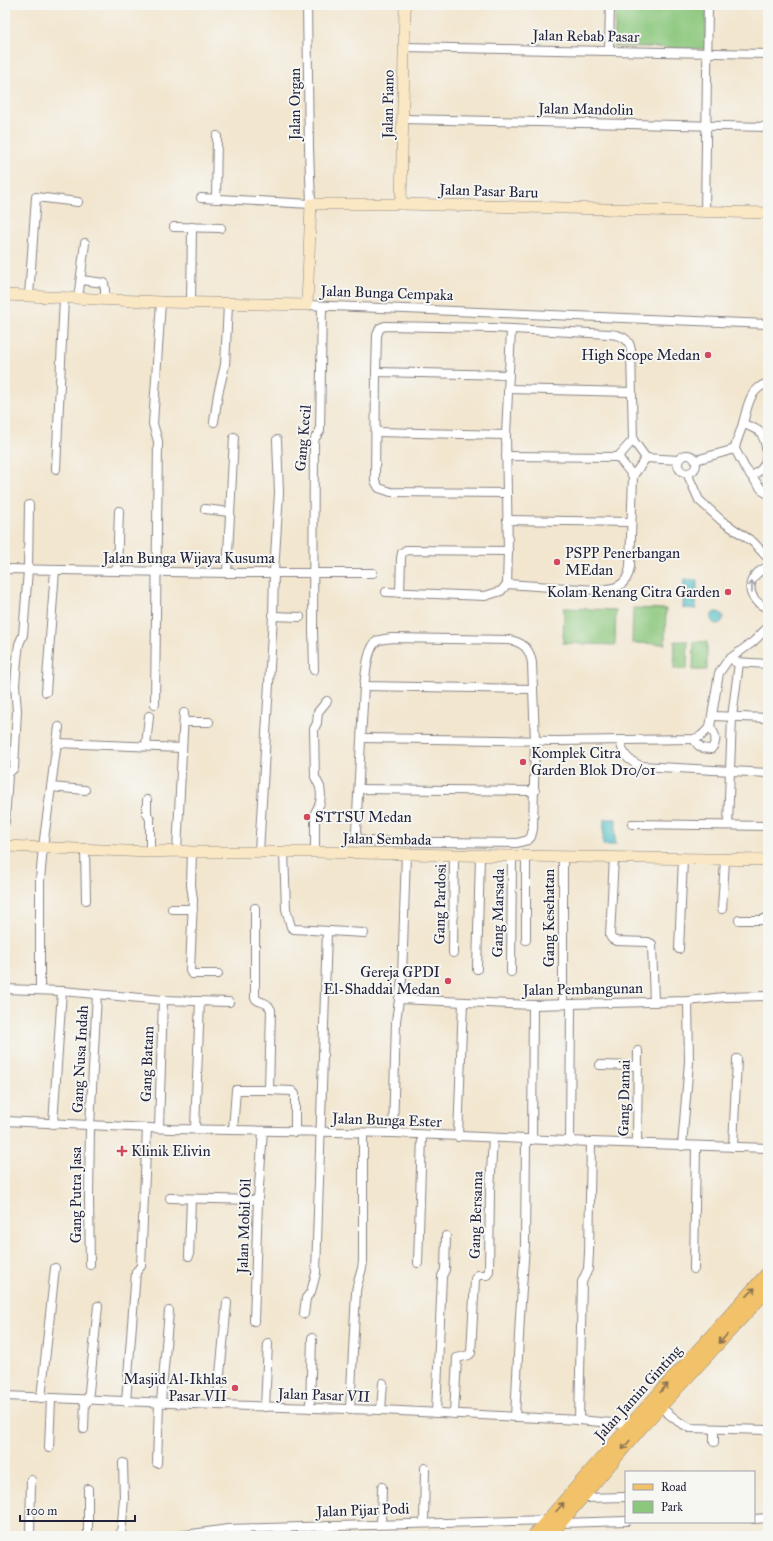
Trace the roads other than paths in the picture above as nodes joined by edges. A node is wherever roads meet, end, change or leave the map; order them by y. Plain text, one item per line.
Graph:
1 (308, 5) edge
2 (405, 5) edge
3 (610, 5) edge
4 (708, 5) edge
5 (404, 47) junction
6 (609, 50) junction
7 (708, 52) junction
8 (768, 54) edge
9 (403, 119) junction
10 (707, 125) junction
11 (768, 127) edge
12 (217, 136) dead end
13 (201, 198) dead end
14 (216, 199) junction
15 (78, 202) dead end
16 (311, 204) junction
17 (402, 204) junction
18 (705, 212) junction
19 (768, 213) edge
20 (174, 227) dead end
21 (192, 227) junction
22 (221, 228) dead end
23 (85, 243) dead end
24 (80, 280) junction
25 (5, 295) edge
26 (29, 296) junction
27 (64, 298) junction
28 (78, 299) junction
29 (105, 300) junction
30 (162, 302) junction
31 (191, 303) junction
32 (228, 304) junction
33 (307, 305) junction
34 (322, 306) junction
35 (768, 324) edge
36 (511, 330) junction
37 (376, 372) junction
38 (509, 375) junction
39 (768, 383) edge
40 (508, 389) junction
41 (631, 392) junction
42 (214, 422) dead end
43 (743, 424) junction
44 (376, 432) junction
45 (506, 435) junction
46 (234, 437) dead end
47 (277, 440) dead end
48 (633, 440) junction
49 (735, 449) junction
50 (506, 456) junction
51 (618, 457) junction
52 (646, 458) junction
53 (678, 460) junction
54 (696, 460) junction
55 (56, 469) dead end
56 (688, 473) junction
57 (633, 476) junction
58 (753, 476) junction
59 (507, 493) junction
60 (768, 494) edge
61 (29, 505) dead end
62 (205, 509) dead end
63 (119, 512) dead end
64 (230, 512) junction
65 (507, 520) junction
66 (630, 522) junction
67 (508, 551) junction
68 (768, 558) edge
69 (768, 567) edge
70 (5, 569) edge
71 (28, 570) junction
72 (55, 570) junction
73 (117, 571) junction
74 (156, 571) junction
75 (274, 572) junction
76 (227, 573) junction
77 (313, 573) junction
78 (373, 573) dead end
79 (507, 584) junction
80 (386, 592) dead end
81 (400, 593) junction
82 (768, 608) edge
83 (273, 616) junction
84 (300, 617) dead end
85 (768, 626) edge
86 (728, 660) junction
87 (739, 663) junction
88 (768, 664) edge
89 (314, 670) dead end
90 (364, 686) junction
91 (532, 689) junction
92 (46, 692) dead end
93 (327, 701) dead end
94 (155, 704) dead end
95 (184, 713) dead end
96 (149, 716) dead end
97 (712, 716) junction
98 (732, 717) junction
99 (768, 718) edge
100 (184, 722) junction
101 (209, 722) dead end
102 (59, 727) dead end
103 (710, 727) junction
104 (362, 738) junction
105 (694, 739) junction
106 (535, 740) junction
107 (620, 740) junction
108 (57, 743) junction
109 (146, 746) junction
110 (182, 748) junction
111 (730, 772) junction
112 (768, 773) edge
113 (51, 787) junction
114 (359, 789) junction
115 (85, 790) dead end
116 (535, 791) junction
117 (147, 800) dead end
118 (5, 822) edge
119 (632, 824) dead end
120 (728, 826) junction
121 (768, 826) edge
122 (5, 846) edge
123 (43, 847) junction
124 (85, 848) junction
125 (177, 850) junction
126 (150, 852) junction
127 (192, 852) junction
128 (259, 852) junction
129 (284, 852) junction
130 (315, 852) junction
131 (406, 853) junction
132 (454, 856) junction
133 (480, 856) junction
134 (512, 856) junction
135 (526, 856) junction
136 (563, 856) junction
137 (614, 857) junction
138 (683, 860) junction
139 (725, 860) junction
140 (768, 860) edge
141 (86, 900) dead end
142 (193, 908) junction
143 (255, 908) dead end
144 (172, 909) dead end
145 (722, 909) dead end
146 (768, 917) edge
147 (740, 920) dead end
148 (327, 932) junction
149 (364, 933) dead end
150 (526, 940) dead end
151 (679, 949) dead end
152 (453, 953) dead end
153 (477, 969) dead end
154 (511, 972) dead end
155 (218, 974) dead end
156 (5, 989) edge
157 (40, 990) junction
158 (62, 991) junction
159 (97, 994) junction
160 (768, 996) edge
161 (399, 999) junction
162 (163, 1000) junction
163 (200, 1001) junction
164 (688, 1001) junction
165 (229, 1002) dead end
166 (463, 1002) junction
167 (654, 1002) junction
168 (567, 1004) junction
169 (533, 1005) junction
170 (638, 1051) dead end
171 (737, 1059) dead end
172 (600, 1065) dead end
173 (638, 1066) junction
174 (269, 1090) junction
175 (5, 1121) edge
176 (53, 1124) junction
177 (90, 1126) junction
178 (148, 1128) junction
179 (159, 1128) junction
180 (195, 1129) junction
181 (233, 1130) junction
182 (263, 1131) junction
183 (295, 1132) junction
184 (321, 1132) junction
185 (363, 1133) junction
186 (393, 1133) junction
187 (422, 1135) junction
188 (458, 1137) junction
189 (493, 1138) junction
190 (529, 1140) junction
191 (570, 1142) junction
192 (591, 1142) junction
193 (638, 1144) junction
194 (682, 1146) junction
195 (696, 1146) junction
196 (733, 1147) junction
197 (768, 1148) edge
198 (170, 1198) dead end
199 (191, 1199) junction
200 (258, 1200) junction
201 (446, 1236) dead end
202 (189, 1256) dead end
203 (418, 1263) dead end
204 (90, 1264) dead end
205 (55, 1268) dead end
206 (694, 1270) dead end
207 (768, 1273) edge
208 (768, 1290) edge
209 (227, 1303) dead end
210 (98, 1306) dead end
211 (169, 1311) dead end
212 (304, 1314) dead end
213 (254, 1321) dead end
214 (312, 1338) dead end
215 (268, 1343) dead end
216 (383, 1383) dead end
217 (5, 1396) edge
218 (41, 1398) junction
219 (51, 1398) junction
220 (87, 1400) junction
221 (126, 1402) junction
222 (160, 1403) junction
223 (217, 1405) junction
224 (265, 1407) junction
225 (660, 1407) junction
226 (310, 1408) junction
227 (350, 1410) junction
228 (381, 1410) junction
229 (436, 1413) junction
230 (454, 1414) junction
231 (515, 1417) junction
232 (579, 1420) junction
233 (637, 1425) junction
234 (84, 1429) dead end
235 (714, 1429) junction
236 (768, 1430) edge
237 (714, 1442) dead end
238 (49, 1448) dead end
239 (123, 1463) dead end
240 (157, 1463) dead end
241 (425, 1468) dead end
242 (31, 1480) dead end
243 (382, 1487) dead end
244 (88, 1489) dead end
245 (625, 1497) edge
246 (583, 1498) junction
247 (768, 1518) edge
248 (755, 1519) edge
249 (555, 1521) junction
250 (424, 1522) junction
251 (625, 1522) edge
252 (381, 1524) junction
253 (328, 1526) junction
254 (279, 1527) junction
255 (30, 1536) edge
256 (88, 1536) edge
257 (121, 1536) edge
258 (178, 1536) edge
259 (279, 1536) edge
260 (329, 1536) edge
261 (534, 1536) edge
262 (549, 1536) edge

1 - 16 street, Jalan Organ
2 - 5 street, Jalan Piano
3 - 6 street
4 - 7 street
5 - 6 street, Jalan Rebab Pasar
5 - 9 street, Jalan Piano
6 - 7 street, Jalan Rebab Pasar
7 - 8 street, Jalan Rebab Pasar
7 - 10 street
9 - 10 street, Jalan Mandolin
9 - 17 street, Jalan Piano
10 - 11 street, Jalan Mandolin
10 - 18 street
12 - 14 street
13 - 14 street
14 - 16 street
15 - 26 street
16 - 17 street, Jalan Pasar Baru
16 - 33 street
17 - 18 street, Jalan Pasar Baru
18 - 19 street, Jalan Pasar Baru
20 - 21 street
21 - 22 street
21 - 31 street
23 - 24 street
24 - 28 street
24 - 29 street
25 - 26 street, Jalan Bunga Cempaka
26 - 27 street, Jalan Bunga Cempaka
27 - 28 street, Jalan Bunga Cempaka
27 - 55 street
28 - 29 street, Jalan Bunga Cempaka
29 - 30 street, Jalan Bunga Cempaka
30 - 31 street, Jalan Bunga Cempaka
30 - 74 street
31 - 32 street, Jalan Bunga Cempaka
32 - 33 street, Jalan Bunga Cempaka
32 - 42 street
33 - 34 street, Jalan Bunga Cempaka
34 - 35 street, Jalan Bunga Cempaka
34 - 77 street, Gang Kecil
36 - 37 street
36 - 38 street
36 - 41 street
37 - 38 street
37 - 44 street
38 - 40 street
39 - 43 street
40 - 41 street
40 - 45 street
41 - 48 street
43 - 49 street
43 - 58 street
44 - 45 street
44 - 59 street
45 - 50 street
46 - 64 street
47 - 75 street
48 - 51 street
48 - 52 street
49 - 54 street
49 - 58 street
50 - 51 street
50 - 59 street
51 - 57 street
52 - 53 street
52 - 57 street
53 - 54 street
53 - 56 street
54 - 56 street
56 - 68 street
57 - 66 street
58 - 60 street
59 - 65 street
61 - 71 street
62 - 64 street
63 - 73 street
64 - 76 street
65 - 66 street
65 - 67 street
66 - 79 street
67 - 79 street
67 - 81 street
82 -> 69 street
70 - 71 street, Jalan Bunga Wijaya Kusuma
71 - 72 street, Jalan Bunga Wijaya Kusuma
71 - 118 street
72 - 73 street, Jalan Bunga Wijaya Kusuma
72 - 92 street
73 - 74 street, Jalan Bunga Wijaya Kusuma
74 - 76 street, Jalan Bunga Wijaya Kusuma
74 - 94 street
75 - 76 street, Jalan Bunga Wijaya Kusuma
75 - 77 street, Jalan Bunga Wijaya Kusuma
75 - 83 street
77 - 78 street, Jalan Bunga Wijaya Kusuma
77 - 89 street, Gang Kecil
79 - 81 street
80 - 81 street
83 - 84 street
83 - 128 street
85 - 86 street
86 - 87 street
86 - 97 street
87 - 88 street
87 - 98 street
90 - 91 street
90 - 91 street
90 - 104 street
91 - 106 street
93 - 130 street
95 - 100 street
96 - 109 street
97 - 98 street
97 - 103 street
98 - 99 street
98 - 111 street
100 - 101 street
100 - 110 street
102 - 108 street
103 - 105 street
103 - 105 street
104 - 106 street
104 - 114 street
105 - 107 street
106 - 107 street
106 - 116 street
107 - 111 street
108 - 109 street
108 - 113 street
109 - 110 street
110 - 125 street
111 - 112 street
111 - 120 street
113 - 115 street
113 - 123 street
114 - 116 street
114 - 116 street
117 - 126 street
119 - 120 street
120 - 121 street
122 - 123 street, Jalan Sembada
123 - 124 street, Jalan Sembada
123 - 157 street
124 - 126 street, Jalan Sembada
124 - 141 street
125 - 126 street, Jalan Sembada
125 - 127 street, Jalan Sembada
127 - 128 street, Jalan Sembada
127 - 142 street
128 - 129 street, Jalan Sembada
129 - 130 street, Jalan Sembada
129 - 148 street
130 - 131 street, Jalan Sembada
131 - 132 street, Jalan Sembada
131 - 161 street
132 - 133 street, Jalan Sembada
132 - 152 street, Gang Pardosi
133 - 134 street, Jalan Sembada
133 - 153 street
134 - 135 street, Jalan Sembada
134 - 154 street, Gang Marsada
135 - 136 street, Jalan Sembada
135 - 150 street
136 - 137 street, Jalan Sembada
136 - 168 street, Gang Kesehatan
137 - 138 street, Jalan Sembada
137 - 167 street
138 - 139 street, Jalan Sembada
138 - 151 street
139 - 140 street, Jalan Sembada
139 - 145 street
142 - 144 street
142 - 155 street
143 - 174 street
146 - 147 street
148 - 149 street
148 - 184 street
156 - 157 street
157 - 158 street
158 - 159 street
158 - 176 street
159 - 162 street
159 - 177 street, Gang Nusa Indah
160 - 164 street, Jalan Pembangunan
161 - 166 street, Jalan Pembangunan
161 - 186 street
162 - 163 street
162 - 179 street, Gang Batam
163 - 165 street
163 - 180 street
164 - 167 street, Jalan Pembangunan
164 - 194 street
166 - 169 street, Jalan Pembangunan
166 - 188 street
167 - 168 street, Jalan Pembangunan
168 - 169 street, Jalan Pembangunan
168 - 191 street, Gang Kesehatan
169 - 190 street
170 - 173 street, Gang Damai
171 - 196 street
172 - 173 street
173 - 193 street, Gang Damai
174 - 181 street
174 - 183 street
175 - 176 street, Jalan Bunga Ester
176 - 177 street, Jalan Bunga Ester
177 - 178 street, Jalan Bunga Ester
177 - 204 street, Gang Putra Jasa
178 - 179 street, Jalan Bunga Ester
178 - 221 street
179 - 180 street, Jalan Bunga Ester
180 - 181 street, Jalan Bunga Ester
181 - 182 street, Jalan Bunga Ester
182 - 183 street, Jalan Bunga Ester
182 - 200 street, Jalan Mobil Oil
183 - 184 street, Jalan Bunga Ester
184 - 185 street, Jalan Bunga Ester
184 - 212 street
185 - 186 street, Jalan Bunga Ester
185 - 227 street
186 - 187 street, Jalan Bunga Ester
187 - 188 street, Jalan Bunga Ester
187 - 203 street
188 - 189 street, Jalan Bunga Ester
189 - 190 street, Jalan Bunga Ester
189 - 230 street, Gang Bersama
190 - 191 street, Jalan Bunga Ester
190 - 231 street
191 - 192 street, Jalan Bunga Ester
192 - 193 street, Jalan Bunga Ester
192 - 232 street
193 - 194 street, Jalan Bunga Ester
194 - 195 street, Jalan Bunga Ester
195 - 196 street, Jalan Bunga Ester
195 - 206 street
196 - 197 street, Jalan Bunga Ester
198 - 199 street
199 - 200 street
199 - 202 street
200 - 213 street, Jalan Mobil Oil
201 - 229 street
205 - 218 street
233 -> 207 main road, Jalan Jamin Ginting
208 -> 225 main road, Jalan Jamin Ginting
209 - 223 street
210 - 220 street
211 - 222 street
214 - 226 street
215 - 224 street
216 - 228 street
217 - 218 street, Jalan Pasar VII
218 - 219 street, Jalan Pasar VII
219 - 220 street, Jalan Pasar VII
219 - 238 street
220 - 221 street, Jalan Pasar VII
220 - 234 street
221 - 222 street, Jalan Pasar VII
222 - 223 street, Jalan Pasar VII
222 - 240 street
223 - 224 street, Jalan Pasar VII
224 - 226 street, Jalan Pasar VII
225 - 233 main road, Jalan Jamin Ginting
225 - 235 street
226 - 227 street, Jalan Pasar VII
227 - 228 street, Jalan Pasar VII
228 - 229 street, Jalan Pasar VII
229 - 230 street, Jalan Pasar VII
230 - 231 street, Jalan Pasar VII
231 - 232 street, Jalan Pasar VII
232 - 233 street, Jalan Pasar VII
233 -> 246 main road, Jalan Jamin Ginting
249 -> 233 main road, Jalan Jamin Ginting
235 - 236 street
235 - 237 street
239 - 257 street
241 - 250 street
242 - 255 street
243 - 252 street
244 - 256 street
245 - 246 street
246 - 249 main road, Jalan Jamin Ginting
247 - 248 street
249 - 250 street, Jalan Pijar Podi
249 - 251 street, Jalan Pijar Podi
249 - 261 main road, Jalan Jamin Ginting
249 - 262 main road, Jalan Jamin Ginting
250 - 252 street, Jalan Pijar Podi
252 - 253 street, Jalan Pijar Podi
253 - 254 street, Jalan Pijar Podi
253 - 260 street
254 - 258 street, Jalan Pijar Podi
254 - 259 street

